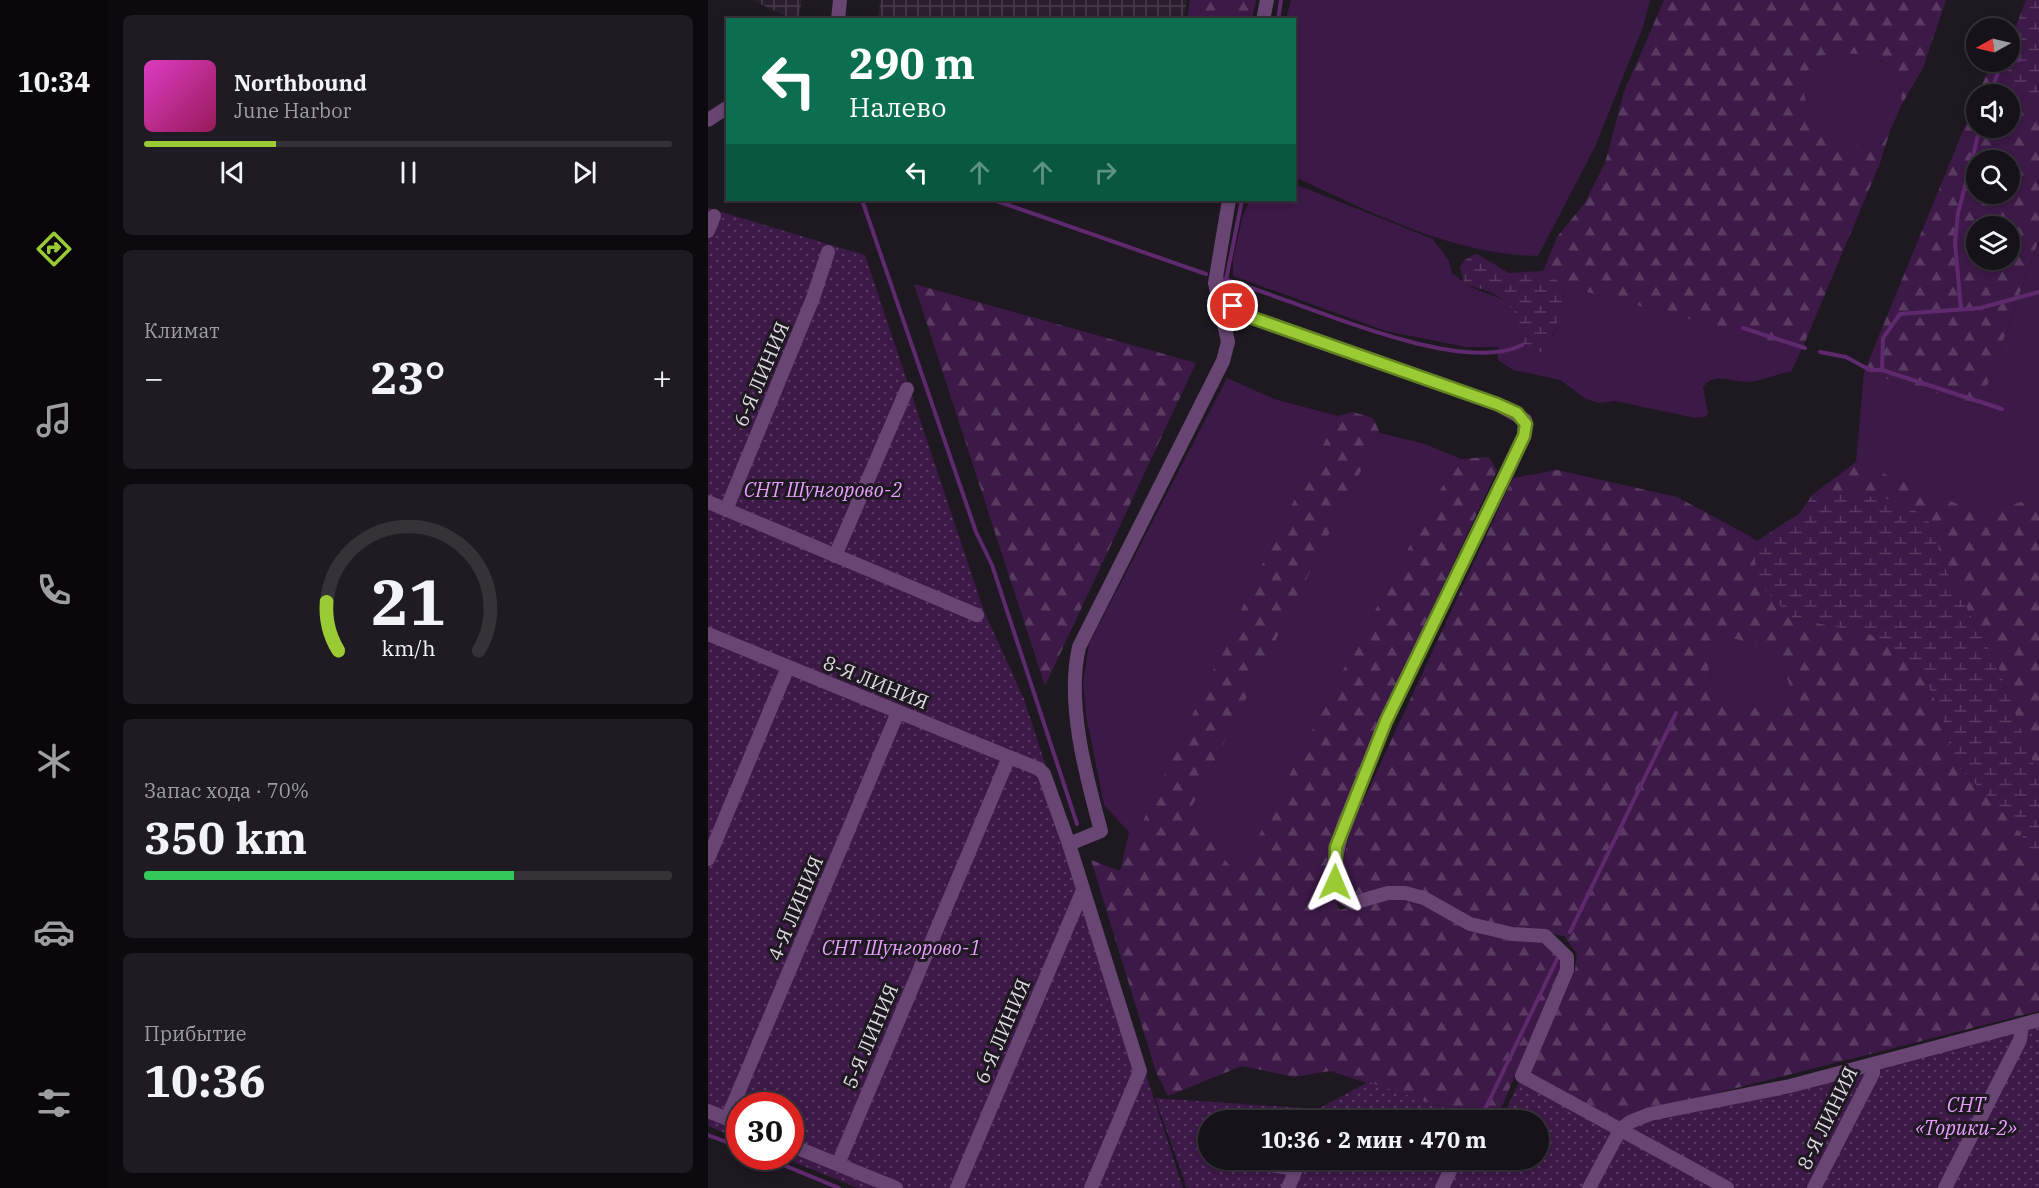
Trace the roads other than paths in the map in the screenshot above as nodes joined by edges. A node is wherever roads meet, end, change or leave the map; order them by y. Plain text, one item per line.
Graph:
1 (840, 0) edge
2 (1267, 0) edge
3 (838, 18) edge
4 (1263, 18) edge
5 (726, 108) edge
6 (708, 120) edge
7 (1229, 201) edge
8 (714, 216) dead end
9 (708, 231) edge
10 (828, 252) dead end
11 (1217, 294) junction
12 (907, 389) dead end
13 (708, 502) edge
14 (726, 510) junction
15 (835, 555) junction
16 (977, 615) dead end
17 (708, 634) edge
18 (788, 667) junction
19 (898, 712) junction
20 (1009, 757) junction
21 (1069, 844) junction
22 (708, 859) edge
23 (1085, 897) junction
24 (2039, 1020) edge
25 (2022, 1025) junction
26 (1873, 1066) junction
27 (745, 1092) edge
28 (708, 1111) edge
29 (726, 1118) edge
30 (1620, 1130) junction
31 (804, 1151) edge
32 (837, 1164) junction
33 (1296, 1170) edge
34 (1450, 1170) edge
35 (896, 1188) edge
36 (957, 1188) edge
37 (1091, 1188) edge
38 (1288, 1188) edge
39 (1442, 1188) edge
40 (1589, 1188) edge
41 (1727, 1188) edge
42 (1814, 1188) edge
43 (1945, 1188) edge

1 - 3 street
2 - 4 street
5 - 6 street
7 - 11 street
8 - 9 street
10 - 14 street, 6-Я ЛИНИЯ
11 - 21 street
11 - 30 street
12 - 15 street
13 - 14 street
14 - 15 street
15 - 16 street
17 - 18 street, 8-Я ЛИНИЯ
18 - 19 street, 8-Я ЛИНИЯ
18 - 22 street
19 - 20 street, 8-Я ЛИНИЯ
19 - 27 street, 4-Я ЛИНИЯ
20 - 21 street, 8-Я ЛИНИЯ
20 - 32 street, 5-Я ЛИНИЯ
21 - 23 street
23 - 36 street, 6-Я ЛИНИЯ
23 - 37 street
24 - 25 street
25 - 26 street
25 - 43 street
26 - 30 street
26 - 42 street, 8-Я ЛИНИЯ
28 - 29 street
30 - 40 street
30 - 41 street
31 - 32 street
32 - 35 street
33 - 38 street
34 - 39 street

